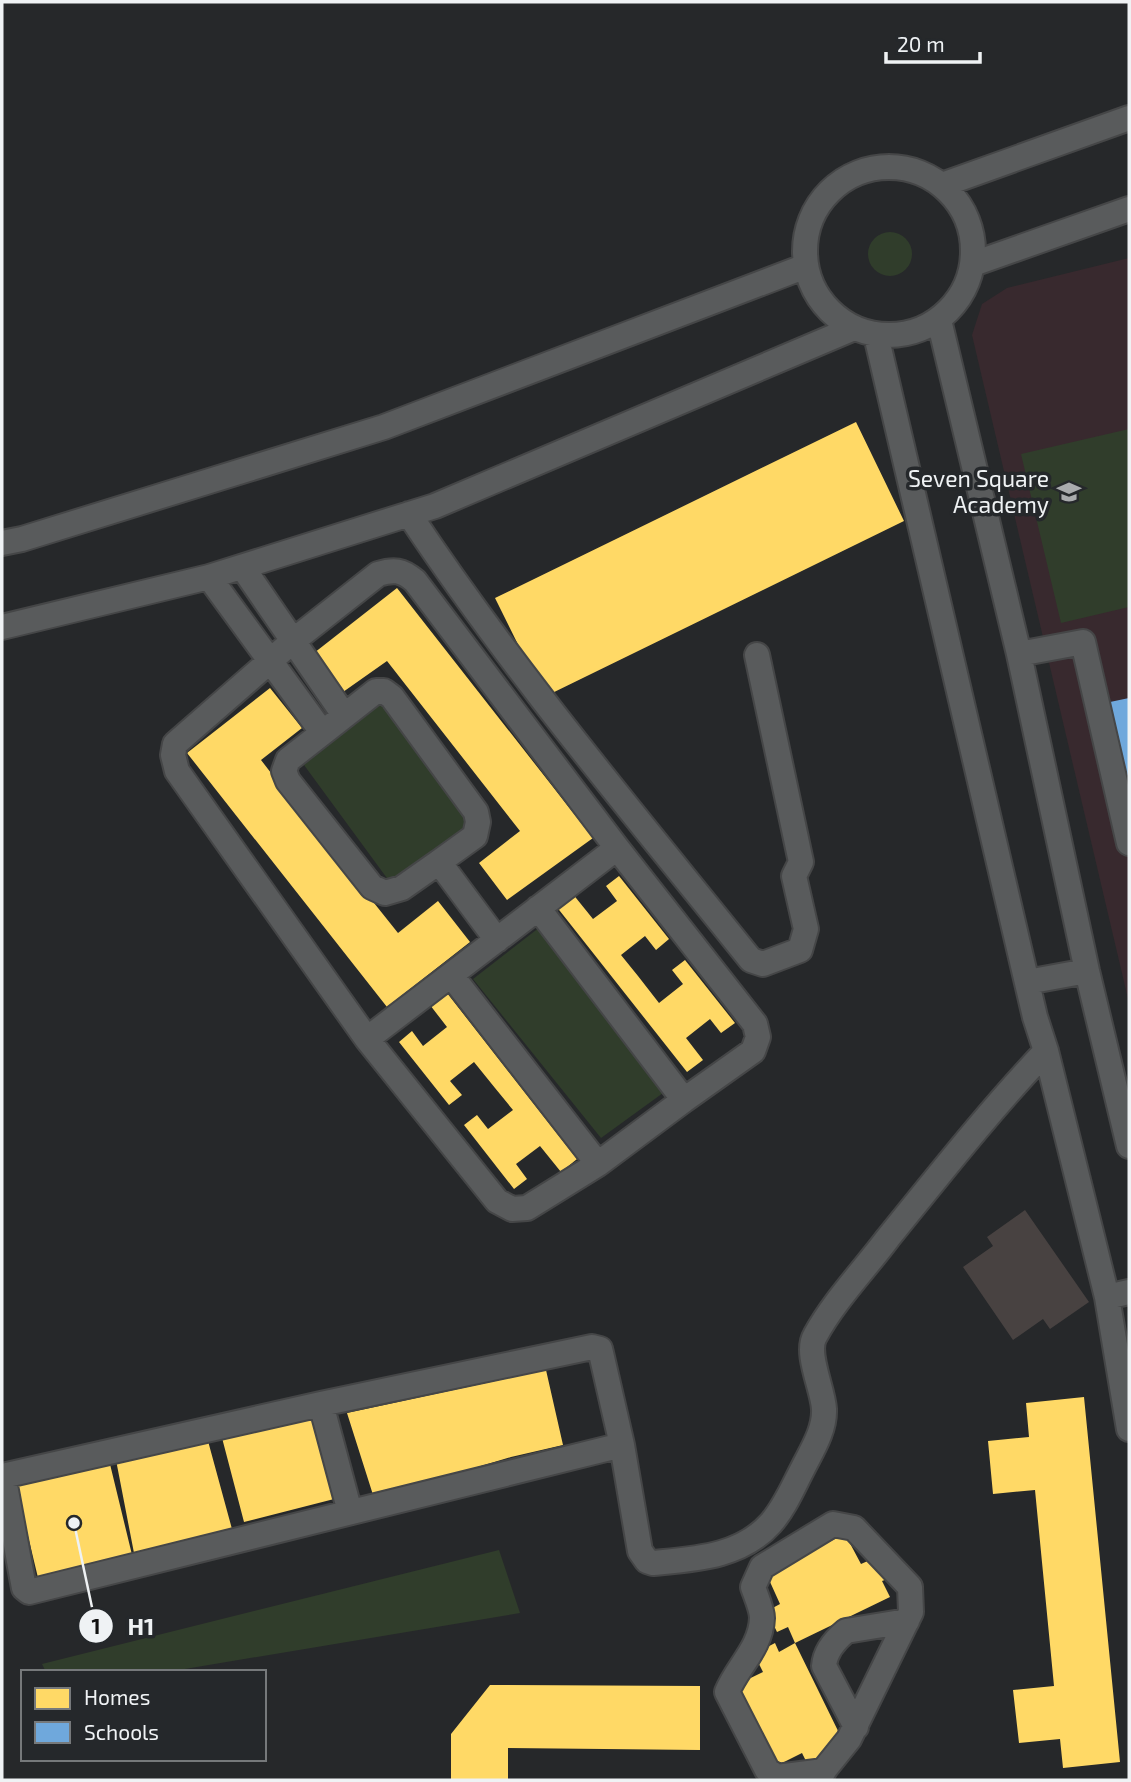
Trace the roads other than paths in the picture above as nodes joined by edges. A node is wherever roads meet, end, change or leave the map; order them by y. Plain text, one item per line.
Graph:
1 (1129, 118) edge
2 (942, 185) junction
3 (1129, 209) edge
4 (973, 264) junction
5 (806, 266) junction
6 (939, 320) junction
7 (865, 332) junction
8 (409, 514) junction
9 (2, 543) edge
10 (243, 568) junction
11 (209, 578) junction
12 (2, 627) edge
13 (293, 641) junction
14 (1019, 654) junction
15 (757, 655) dead end
16 (270, 661) junction
17 (344, 715) junction
18 (322, 732) junction
19 (1129, 843) edge
20 (617, 848) junction
21 (439, 862) junction
22 (538, 908) junction
23 (497, 940) junction
24 (1087, 971) junction
25 (451, 975) junction
26 (1027, 982) junction
27 (366, 1039) junction
28 (1046, 1051) junction
29 (684, 1100) junction
30 (1129, 1146) edge
31 (598, 1164) junction
32 (1118, 1295) edge
33 (321, 1404) junction
34 (1129, 1429) edge
35 (622, 1445) junction
36 (350, 1512) junction
37 (906, 1621) junction
38 (856, 1727) junction
39 (820, 1776) edge

1 - 2 street
2 - 4 street
2 - 5 street
3 - 4 street
4 - 6 street
5 - 7 street
5 - 9 street
6 - 7 street
6 - 14 street
7 - 8 street
7 - 26 street
8 - 10 street
8 - 15 street
10 - 11 street
10 - 13 street
11 - 12 street
11 - 16 street
13 - 16 street
13 - 17 street
13 - 20 street
14 - 19 street
14 - 24 street
16 - 18 street
16 - 27 street
17 - 18 street
17 - 21 street
18 - 21 street
20 - 22 street
20 - 29 street
21 - 23 street
22 - 23 street
22 - 29 street
23 - 25 street
24 - 26 street
24 - 30 street
25 - 27 street
25 - 31 street
26 - 28 street
27 - 31 street
28 - 32 street
28 - 35 street
29 - 31 street
32 - 34 street
33 - 35 street
33 - 36 street
33 - 36 street
35 - 36 street
37 - 38 street
37 - 38 street
37 - 39 street
38 - 39 street

